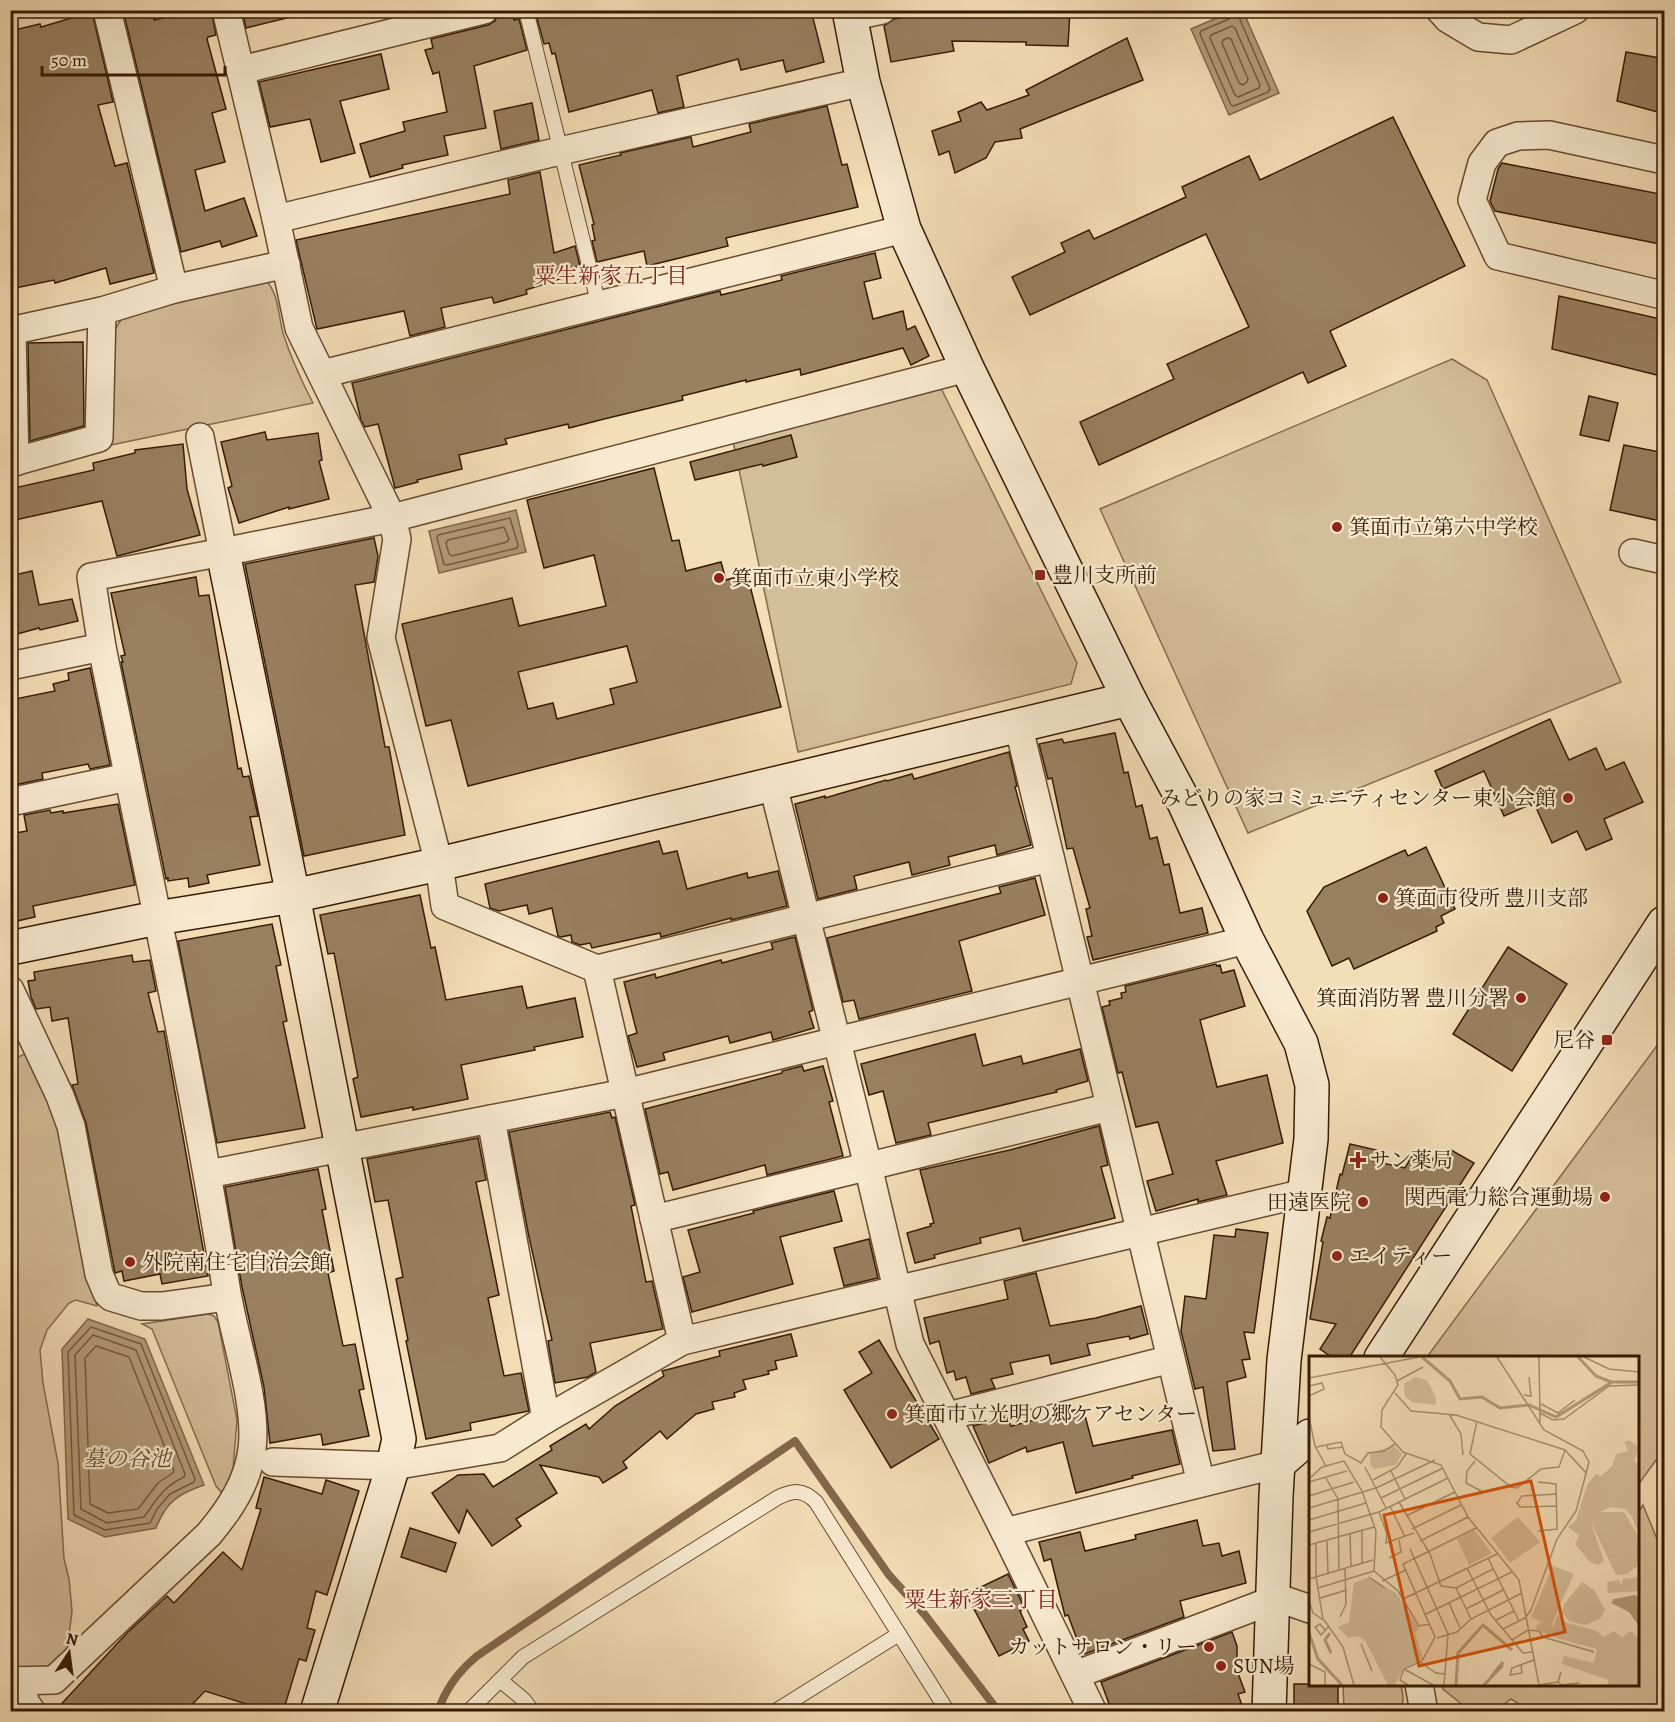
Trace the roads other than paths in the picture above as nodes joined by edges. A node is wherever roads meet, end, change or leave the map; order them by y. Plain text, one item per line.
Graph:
1 (107, 10) edge
2 (226, 10) edge
3 (484, 10) edge
4 (526, 10) edge
5 (882, 10) edge
6 (1440, 10) edge
7 (1575, 10) edge
8 (850, 14) edge
9 (241, 70) junction
10 (863, 82) junction
11 (560, 151) junction
12 (1665, 160) edge
13 (276, 219) junction
14 (904, 229) junction
15 (286, 264) junction
16 (174, 289) junction
17 (1665, 293) edge
18 (599, 306) junction
19 (102, 311) junction
20 (11, 331) edge
21 (967, 368) junction
22 (322, 374) junction
23 (200, 437) dead end
24 (13, 462) edge
25 (392, 518) junction
26 (223, 552) junction
27 (1633, 553) dead end
28 (1665, 560) edge
29 (102, 647) junction
30 (10, 666) edge
31 (1129, 699) junction
32 (1018, 724) junction
33 (128, 777) junction
34 (773, 785) junction
35 (10, 802) edge
36 (1050, 858) junction
37 (439, 864) junction
38 (293, 896) junction
39 (806, 917) junction
40 (157, 918) junction
41 (1665, 923) edge
42 (1247, 940) junction
43 (10, 948) edge
44 (597, 969) junction
45 (1080, 981) junction
46 (10, 990) edge
47 (836, 1041) junction
48 (626, 1093) junction
49 (1110, 1107) junction
50 (491, 1119) junction
51 (343, 1148) junction
52 (868, 1166) junction
53 (208, 1174) junction
54 (1304, 1192) junction
55 (654, 1219) junction
56 (1140, 1230) junction
57 (898, 1290) junction
58 (227, 1297) junction
59 (682, 1341) junction
60 (1383, 1356) edge
61 (1171, 1359) junction
62 (948, 1416) junction
63 (546, 1419) junction
64 (1309, 1438) edge
65 (273, 1462) dead end
66 (1278, 1464) junction
67 (393, 1466) junction
68 (1201, 1483) junction
69 (1005, 1532) junction
70 (1273, 1600) junction
71 (1309, 1608) edge
72 (899, 1634) junction
73 (1075, 1675) junction
74 (500, 1680) junction
75 (16, 1681) edge
76 (1419, 1686) edge
77 (32, 1712) edge
78 (316, 1712) edge
79 (468, 1712) edge
80 (532, 1712) edge
81 (774, 1712) edge
82 (948, 1712) edge
83 (1093, 1712) edge
84 (1269, 1712) edge
85 (1424, 1712) edge

1 - 16 street
2 - 9 street
3 - 9 street
4 - 11 lane
5 - 8 street
6 - 7 street
8 - 10 street
9 - 13 street
10 - 11 street
10 - 14 street
11 - 13 street
11 - 18 lane
12 - 17 street
13 - 15 street
14 - 18 street
14 - 21 street
15 - 16 street
15 - 22 street
16 - 19 street
18 - 22 street
19 - 20 street
19 - 24 street
20 - 24 street
21 - 25 street
21 - 31 street
22 - 25 street
23 - 26 street
25 - 26 street
25 - 37 street
26 - 29 street
26 - 38 street
27 - 28 street
29 - 30 street
29 - 33 street
31 - 32 street
31 - 42 street
32 - 34 street
32 - 36 street
33 - 35 street
33 - 40 street
34 - 37 street
34 - 39 street
36 - 39 street
36 - 45 street
37 - 38 street
37 - 44 street
38 - 40 street
38 - 51 street
39 - 44 street
39 - 47 street
40 - 43 street
40 - 53 street
41 - 60 street
42 - 45 street
42 - 54 street
44 - 48 street
45 - 47 street
45 - 49 street
46 - 58 street
47 - 48 street
47 - 52 street
48 - 50 street
48 - 55 street
49 - 52 street
49 - 56 street
50 - 51 street
50 - 63 street
51 - 53 street
51 - 67 street
52 - 55 street
52 - 57 street
53 - 58 street
54 - 56 street
54 - 66 street
55 - 59 street
56 - 57 street
56 - 61 street
57 - 59 street
57 - 62 street
58 - 75 street
59 - 63 street
61 - 62 street
61 - 68 street
62 - 69 street
63 - 67 street
64 - 66 street
65 - 67 street
66 - 68 street
66 - 70 street
67 - 78 street
68 - 69 street
69 - 73 street
70 - 71 street
70 - 73 street
70 - 84 street
72 - 74 lane
72 - 81 lane
72 - 82 lane
73 - 83 street
74 - 79 lane
74 - 80 lane
75 - 77 street
76 - 85 street

